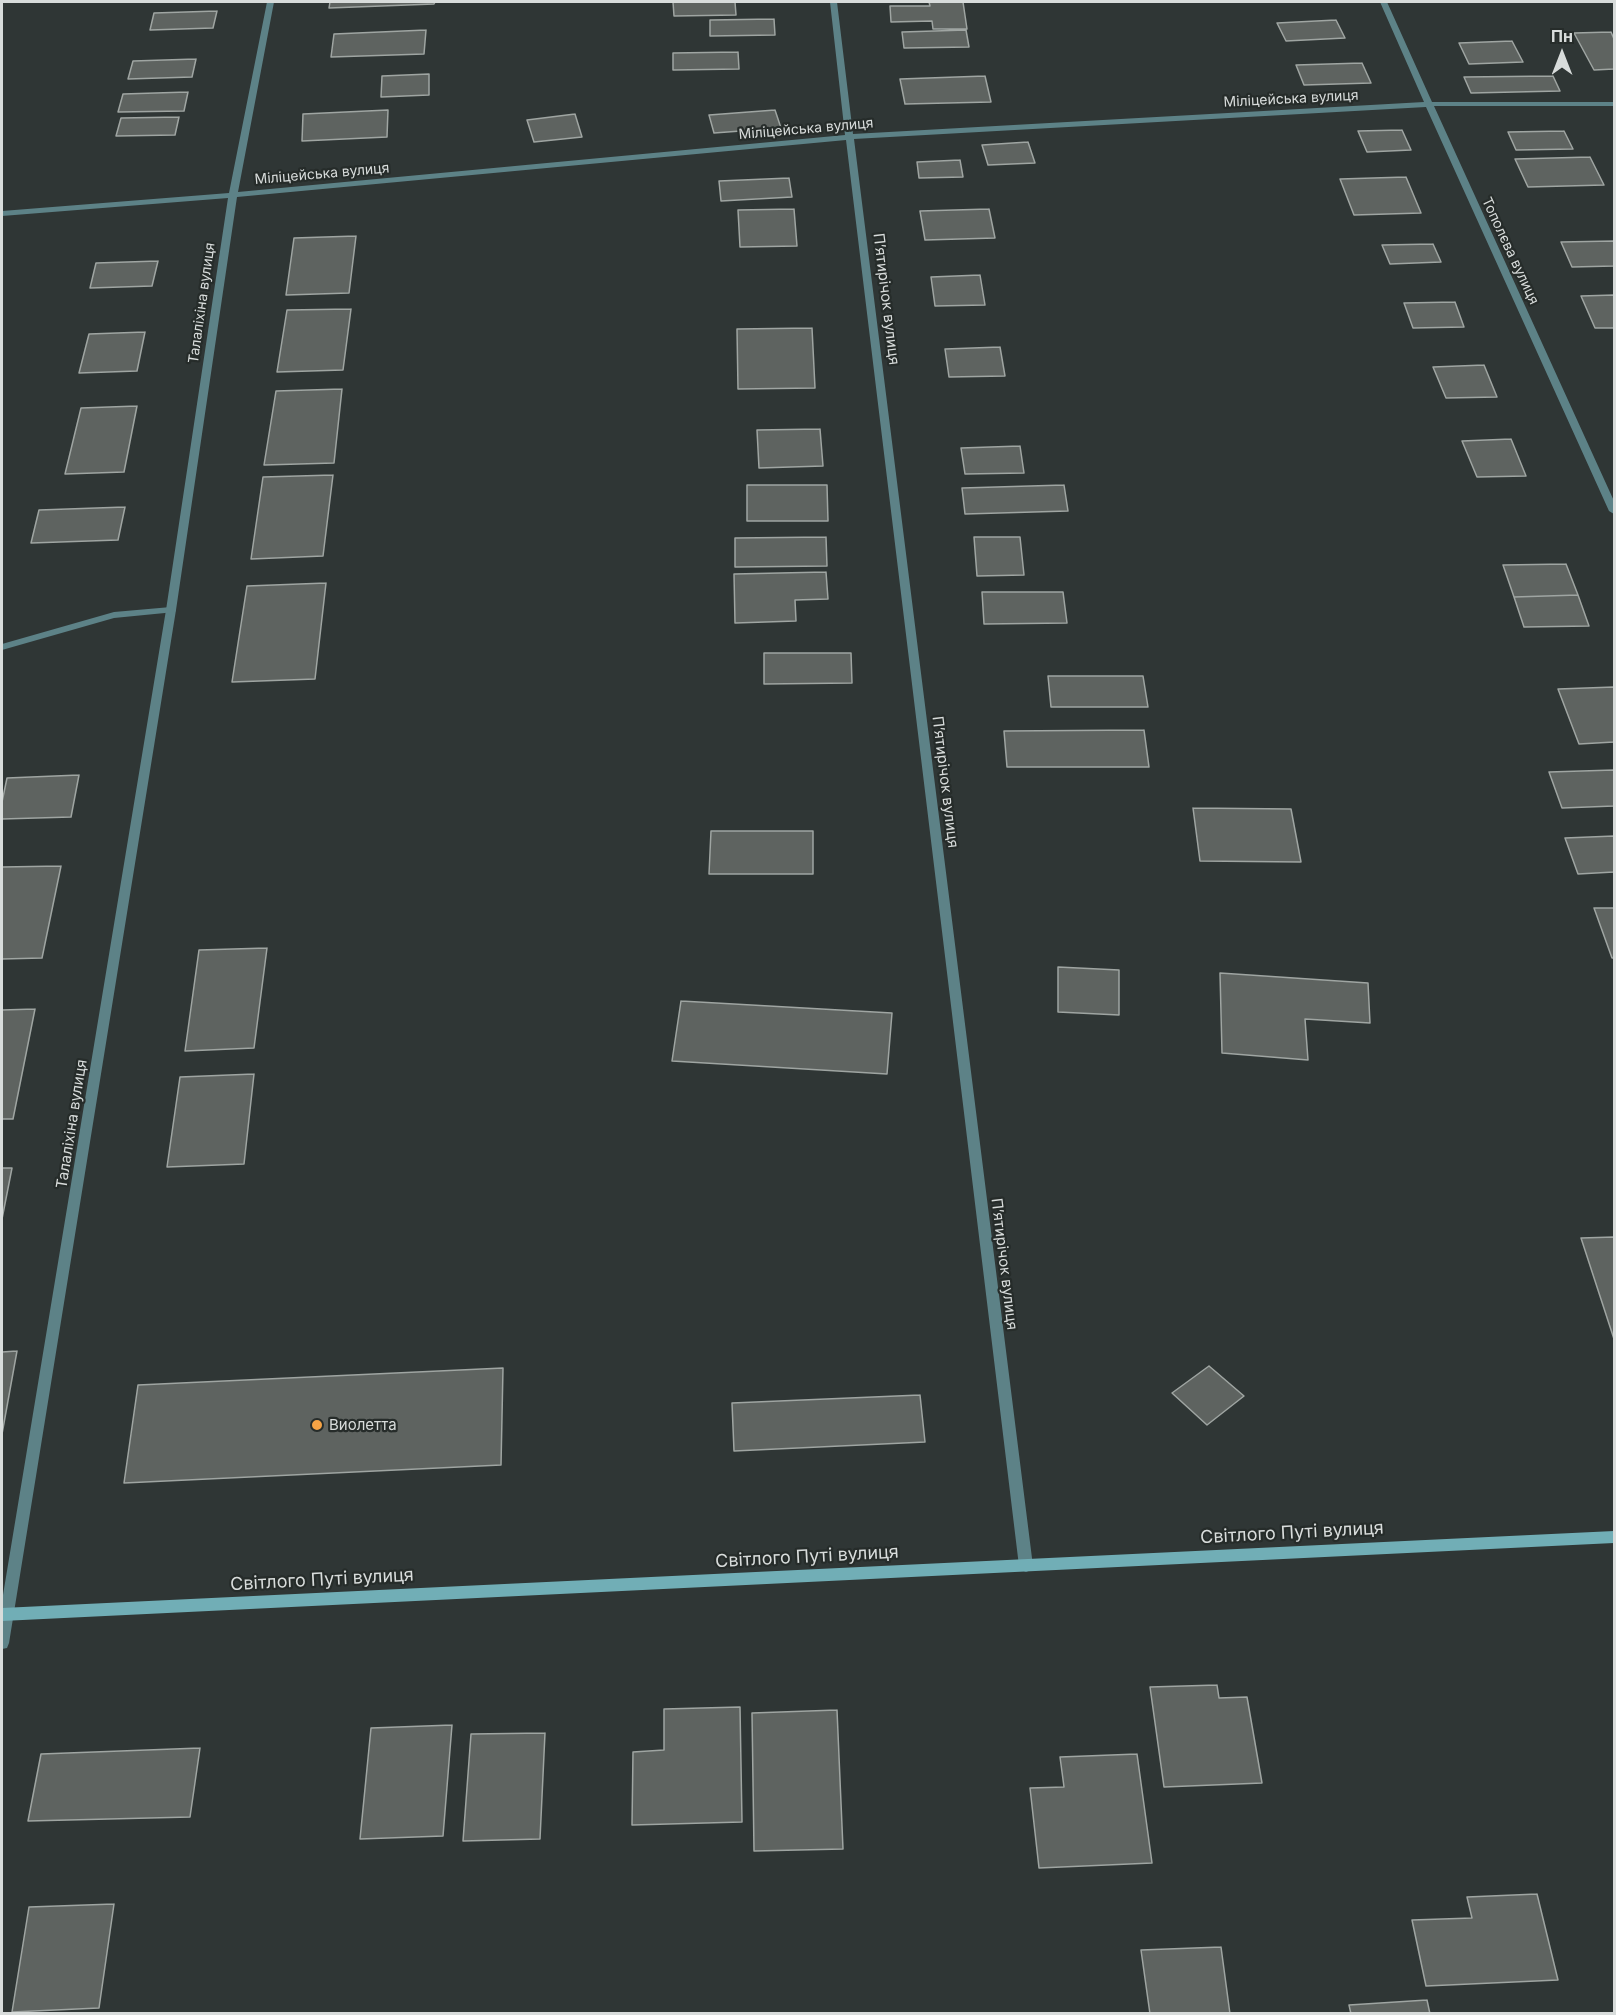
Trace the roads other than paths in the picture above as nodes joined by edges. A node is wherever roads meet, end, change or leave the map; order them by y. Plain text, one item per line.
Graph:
1 (270, 2) edge
2 (833, 2) edge
3 (1383, 2) edge
4 (1428, 104) junction
5 (1614, 104) edge
6 (851, 138) junction
7 (233, 195) junction
8 (2, 213) edge
9 (1614, 511) edge
10 (171, 610) junction
11 (2, 647) edge
12 (1614, 1537) edge
13 (1026, 1566) junction
14 (5, 1614) edge
15 (2, 1642) edge

1 - 7 street, Талаліхіна вулиця
2 - 6 street, П’ятирічок вулиця
3 - 4 street, Тополєва вулиця
4 - 5 street, Міліцейська вулиця
4 - 6 street, Міліцейська вулиця
4 - 9 street, Тополєва вулиця
6 - 7 street, Міліцейська вулиця
6 - 13 street, П’ятирічок вулиця
7 - 8 street, Міліцейська вулиця
7 - 10 street, Талаліхіна вулиця
10 - 11 street
10 - 14 street, Талаліхіна вулиця
12 - 13 main road, Світлого Путі вулиця
13 - 14 main road, Світлого Путі вулиця
14 - 15 street, Талаліхіна вулиця

